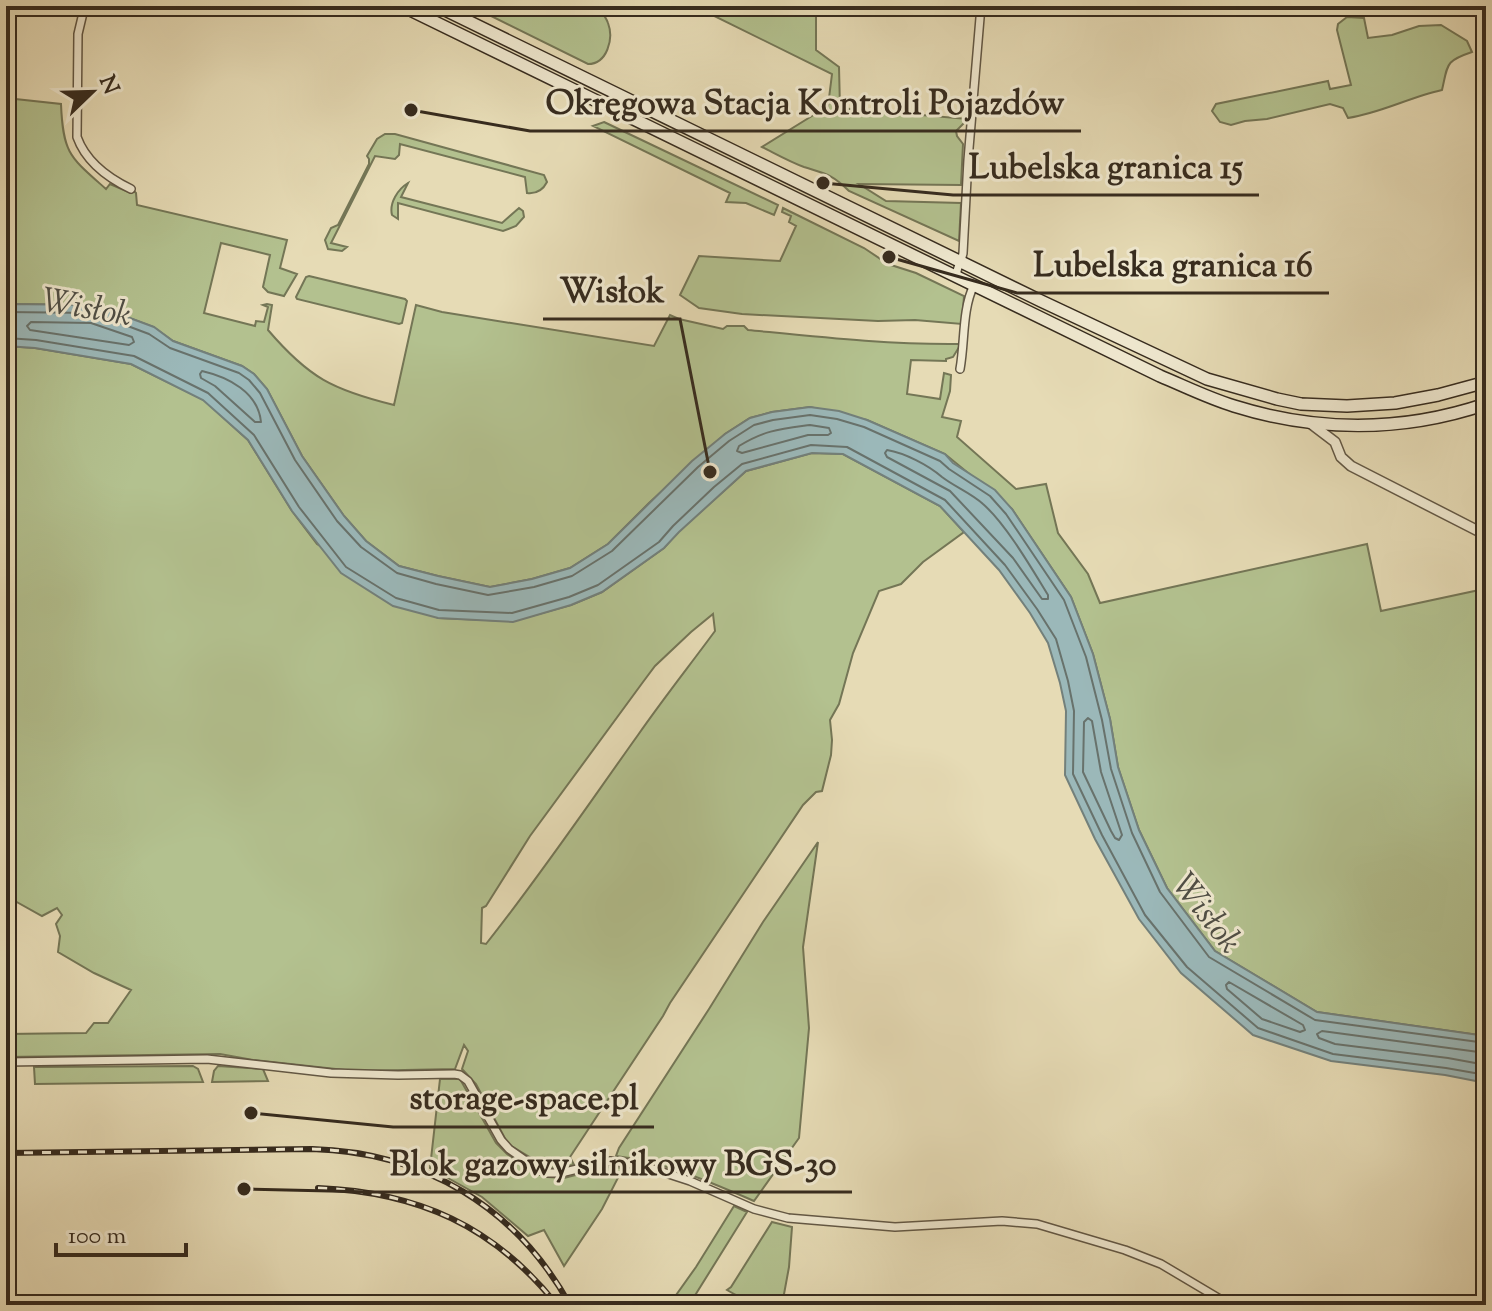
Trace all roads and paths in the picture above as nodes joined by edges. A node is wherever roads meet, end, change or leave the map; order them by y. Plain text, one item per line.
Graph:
1 (91, 6) edge
2 (402, 6) edge
3 (437, 6) edge
4 (981, 6) edge
5 (131, 189) dead end
6 (963, 261) junction
7 (966, 281) junction
8 (960, 369) dead end
9 (1486, 382) edge
10 (1460, 390) junction
11 (1486, 404) edge
12 (1466, 411) junction
13 (1310, 423) junction
14 (1348, 426) junction
15 (1335, 442) junction
16 (1486, 535) edge
17 (6, 1062) edge
18 (1230, 1305) edge

1 - 5 street
2 - 7 main road
3 - 6 main road
4 - 6 street
6 - 7 street
6 - 10 main road
7 - 8 street
7 - 13 main road
9 - 10 main road
10 - 12 main road
11 - 12 main road
12 - 14 main road
13 - 14 main road
13 - 15 street
14 - 15 street
15 - 16 street
17 - 18 street

